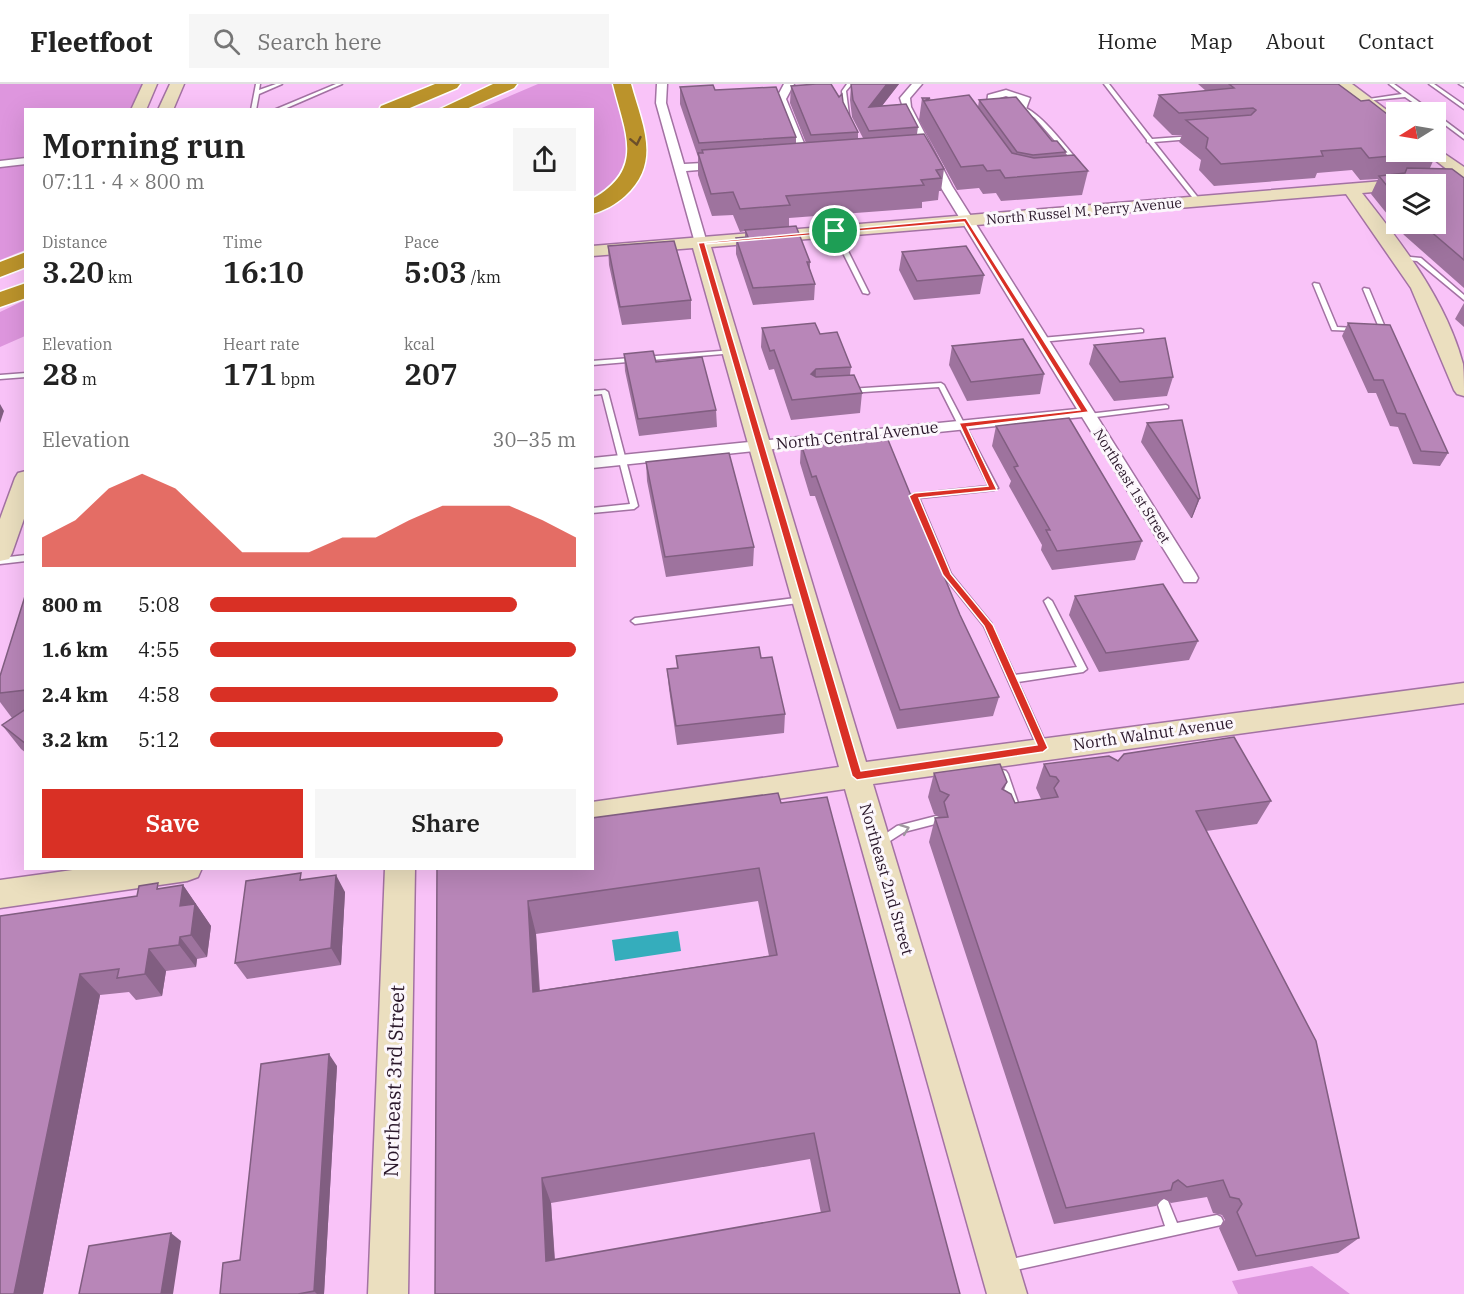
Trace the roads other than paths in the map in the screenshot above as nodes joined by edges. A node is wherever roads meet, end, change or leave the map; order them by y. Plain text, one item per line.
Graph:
1 (150, 84) edge
2 (177, 84) edge
3 (258, 84) edge
4 (280, 84) edge
5 (340, 84) edge
6 (450, 84) edge
7 (508, 84) edge
8 (622, 84) edge
9 (662, 84) edge
10 (789, 84) edge
11 (850, 84) edge
12 (917, 84) edge
13 (1106, 84) edge
14 (1343, 84) edge
15 (1391, 84) edge
16 (1431, 84) edge
17 (256, 93) junction
18 (1407, 95) junction
19 (1364, 100) junction
20 (1416, 102) edge
21 (1464, 106) edge
22 (1022, 107) junction
23 (139, 108) edge
24 (166, 108) edge
25 (253, 108) edge
26 (281, 108) edge
27 (393, 108) edge
28 (452, 108) edge
29 (1002, 108) junction
30 (984, 109) edge
31 (1386, 116) edge
32 (847, 118) edge
33 (1446, 124) edge
34 (1199, 137) edge
35 (1464, 137) edge
36 (1149, 141) junction
37 (805, 158) edge
38 (24, 161) edge
39 (1446, 161) edge
40 (736, 163) edge
41 (0, 165) edge
42 (24, 166) edge
43 (679, 168) junction
44 (1074, 172) edge
45 (1464, 174) edge
46 (1464, 179) edge
47 (1446, 181) edge
48 (1386, 186) edge
49 (1351, 189) junction
50 (1198, 201) junction
51 (594, 207) edge
52 (966, 220) junction
53 (835, 231) junction
54 (702, 243) junction
55 (594, 251) edge
56 (1400, 258) junction
57 (24, 261) edge
58 (0, 270) edge
59 (1316, 284) dead end
60 (1366, 289) dead end
61 (24, 291) edge
62 (866, 293) dead end
63 (1464, 298) edge
64 (0, 300) edge
65 (1142, 331) dead end
66 (1364, 331) edge
67 (1374, 332) edge
68 (1041, 340) junction
69 (733, 352) junction
70 (594, 363) edge
71 (24, 375) edge
72 (0, 377) edge
73 (1462, 379) edge
74 (836, 392) edge
75 (594, 393) edge
76 (1167, 407) dead end
77 (1087, 414) junction
78 (962, 425) junction
79 (759, 445) junction
80 (622, 460) junction
81 (594, 463) edge
82 (24, 489) edge
83 (594, 511) edge
84 (18, 521) edge
85 (0, 553) edge
86 (24, 558) edge
87 (0, 561) edge
88 (1190, 578) dead end
89 (806, 600) junction
90 (1048, 601) dead end
91 (635, 621) dead end
92 (1012, 680) junction
93 (1464, 693) edge
94 (1043, 748) junction
95 (996, 754) junction
96 (857, 776) junction
97 (1002, 811) edge
98 (594, 814) edge
99 (936, 819) edge
100 (877, 846) junction
101 (172, 870) edge
102 (400, 870) edge
103 (0, 894) edge
104 (1164, 1205) edge
105 (1217, 1221) dead end
106 (1173, 1230) junction
107 (1003, 1281) edge
108 (388, 1294) edge

1 - 23 street
2 - 24 street
3 - 17 lane
4 - 17 lane
5 - 26 lane
6 - 27 highway
7 - 28 highway
8 -> 51 highway
9 - 43 street, Northeast 2nd Street
10 - 37 street
11 - 32 lane
12 - 52 street, Northeast 1st Street
13 - 36 lane
14 - 19 street
15 - 18 lane
16 - 21 lane
17 - 25 lane
18 - 19 lane
18 - 20 lane
19 - 31 street
22 - 29 street
22 - 29 street
22 - 44 lane
29 - 30 street
33 - 35 lane
34 - 36 lane
36 - 50 lane
38 - 41 street
39 - 45 street
40 - 43 street
41 - 42 street
43 - 54 street, Northeast 2nd Street
46 - 47 street
48 - 49 street, North Russel M. Perry Avenue
49 - 50 street, North Russel M. Perry Avenue
49 - 56 street
50 - 52 street, North Russel M. Perry Avenue
52 - 53 street, North Russel M. Perry Avenue
52 - 68 street, Northeast 1st Street
53 - 54 street, North Russel M. Perry Avenue
53 - 62 lane
54 - 55 street, North Russel M. Perry Avenue
54 - 69 street, Northeast 2nd Street
56 - 63 lane
56 - 73 street
57 - 58 highway
59 - 66 lane
60 - 67 lane
61 - 64 highway
65 - 68 lane
68 - 77 street, Northeast 1st Street
69 - 70 lane
69 - 79 street, Northeast 2nd Street
71 - 72 lane
74 - 78 lane
75 - 80 lane
76 - 77 lane
77 - 78 street, North Central Avenue
77 - 88 street, Northeast 1st Street
78 - 79 street, North Central Avenue
78 - 92 lane
79 - 80 street, North Central Avenue
79 - 89 street, Northeast 2nd Street
80 - 81 street, North Central Avenue
80 - 83 lane
82 - 84 street
84 - 85 street
86 - 87 lane
89 - 91 lane
89 - 96 street, Northeast 2nd Street
90 - 92 lane
92 - 94 lane
93 - 94 street, North Walnut Avenue
94 - 95 street, North Walnut Avenue
95 - 96 street, North Walnut Avenue
95 - 97 lane
96 - 98 street, North Walnut Avenue
96 - 100 street, Northeast 2nd Street
100 -> 99 lane
100 - 107 street, Northeast 2nd Street
101 - 103 street
102 - 108 street, Northeast 3rd Street
104 - 106 lane
105 - 106 lane
106 - 107 lane

